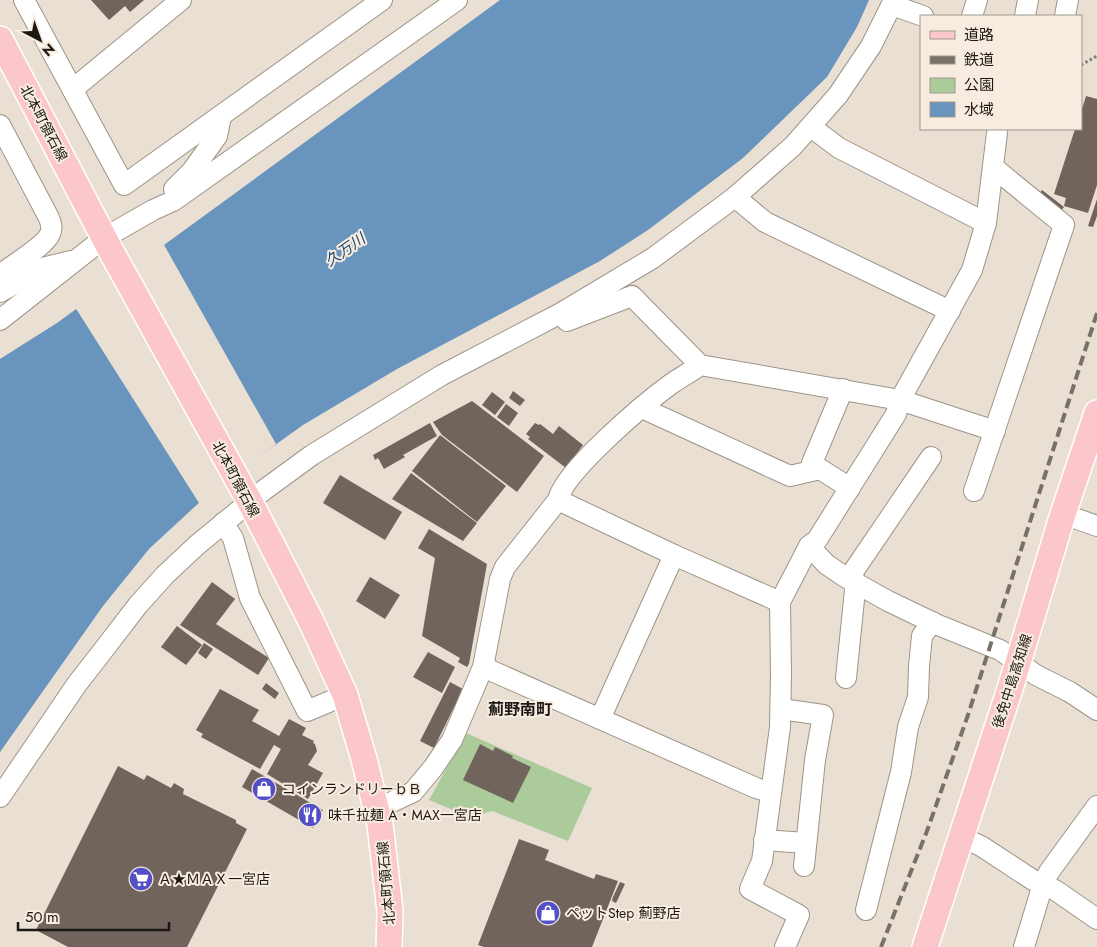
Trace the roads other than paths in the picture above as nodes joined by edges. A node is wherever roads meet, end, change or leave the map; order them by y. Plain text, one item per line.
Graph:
1 (24, 0) edge
2 (181, 0) edge
3 (382, 0) edge
4 (457, 0) edge
5 (977, 0) edge
6 (1028, 0) edge
7 (1068, 0) edge
8 (893, 2) edge
9 (919, 10) edge
10 (972, 15) edge
11 (1025, 15) edge
12 (1065, 15) edge
13 (0, 40) edge
14 (73, 89) junction
15 (220, 116) junction
16 (0, 125) edge
17 (814, 129) junction
18 (995, 130) edge
19 (7, 156) edge
20 (993, 167) junction
21 (738, 199) junction
22 (153, 210) junction
23 (986, 223) junction
24 (107, 245) junction
25 (74, 260) junction
26 (0, 275) edge
27 (0, 292) edge
28 (950, 310) junction
29 (549, 319) junction
30 (0, 320) edge
31 (700, 365) junction
32 (843, 389) junction
33 (900, 400) junction
34 (642, 408) junction
35 (1097, 413) edge
36 (995, 431) junction
37 (931, 457) dead end
38 (811, 471) junction
39 (850, 488) junction
40 (974, 491) dead end
41 (246, 496) junction
42 (558, 500) junction
43 (1063, 514) junction
44 (223, 523) junction
45 (1097, 526) edge
46 (809, 546) junction
47 (674, 555) junction
48 (853, 582) junction
49 (780, 602) junction
50 (932, 622) junction
51 (1018, 662) junction
52 (483, 668) junction
53 (846, 678) dead end
54 (345, 695) junction
55 (780, 709) junction
56 (1097, 710) edge
57 (600, 719) junction
58 (770, 792) junction
59 (0, 797) edge
60 (1097, 806) edge
61 (377, 809) junction
62 (961, 837) junction
63 (764, 840) junction
64 (806, 843) junction
65 (804, 866) dead end
66 (1043, 884) junction
67 (866, 910) dead end
68 (1097, 918) edge
69 (388, 947) edge
70 (785, 947) edge
71 (925, 947) edge
72 (1024, 947) edge

1 - 14 street
2 - 14 street
3 - 15 street
4 - 22 street
5 - 10 street
6 - 11 street
7 - 12 street
8 - 9 street
8 - 17 street
13 - 24 main road, 北本町領石線
14 - 15 street
15 - 22 street
16 - 19 street
17 - 21 street
17 - 23 street
18 - 20 street
19 - 26 street
20 - 23 street
20 - 36 street
21 - 28 street
21 - 29 street
22 - 24 street
23 - 28 street
24 - 25 street
24 - 41 main road, 北本町領石線
25 - 27 street
25 - 30 street
28 - 33 street
29 - 31 street
29 - 41 street
31 - 32 street
31 - 34 street
32 - 33 street
32 - 38 street
33 - 36 street
33 - 39 street
34 - 38 street
34 - 42 street
35 - 43 main road, 後免中島高知線
36 - 40 street
37 - 48 street
38 - 39 street
39 - 46 street
41 - 44 street
41 - 54 main road, 北本町領石線
42 - 47 street
42 - 52 street
43 - 45 street
43 - 51 main road, 後免中島高知線
44 - 54 street
44 - 59 street
46 - 48 street
46 - 49 street
47 - 49 street
47 - 57 street
48 - 50 street
48 - 53 street
49 - 55 street
50 - 51 street
50 - 67 street
51 - 56 street
51 - 62 main road, 後免中島高知線
52 - 57 street
52 - 61 street
54 - 61 main road, 北本町領石線
55 - 58 street
55 - 64 street
57 - 58 street
58 - 63 street
60 - 66 street
61 - 69 main road, 北本町領石線
62 - 66 street
62 - 71 main road, 後免中島高知線
63 - 64 street
63 - 70 street
64 - 65 street
66 - 68 street
66 - 72 street

